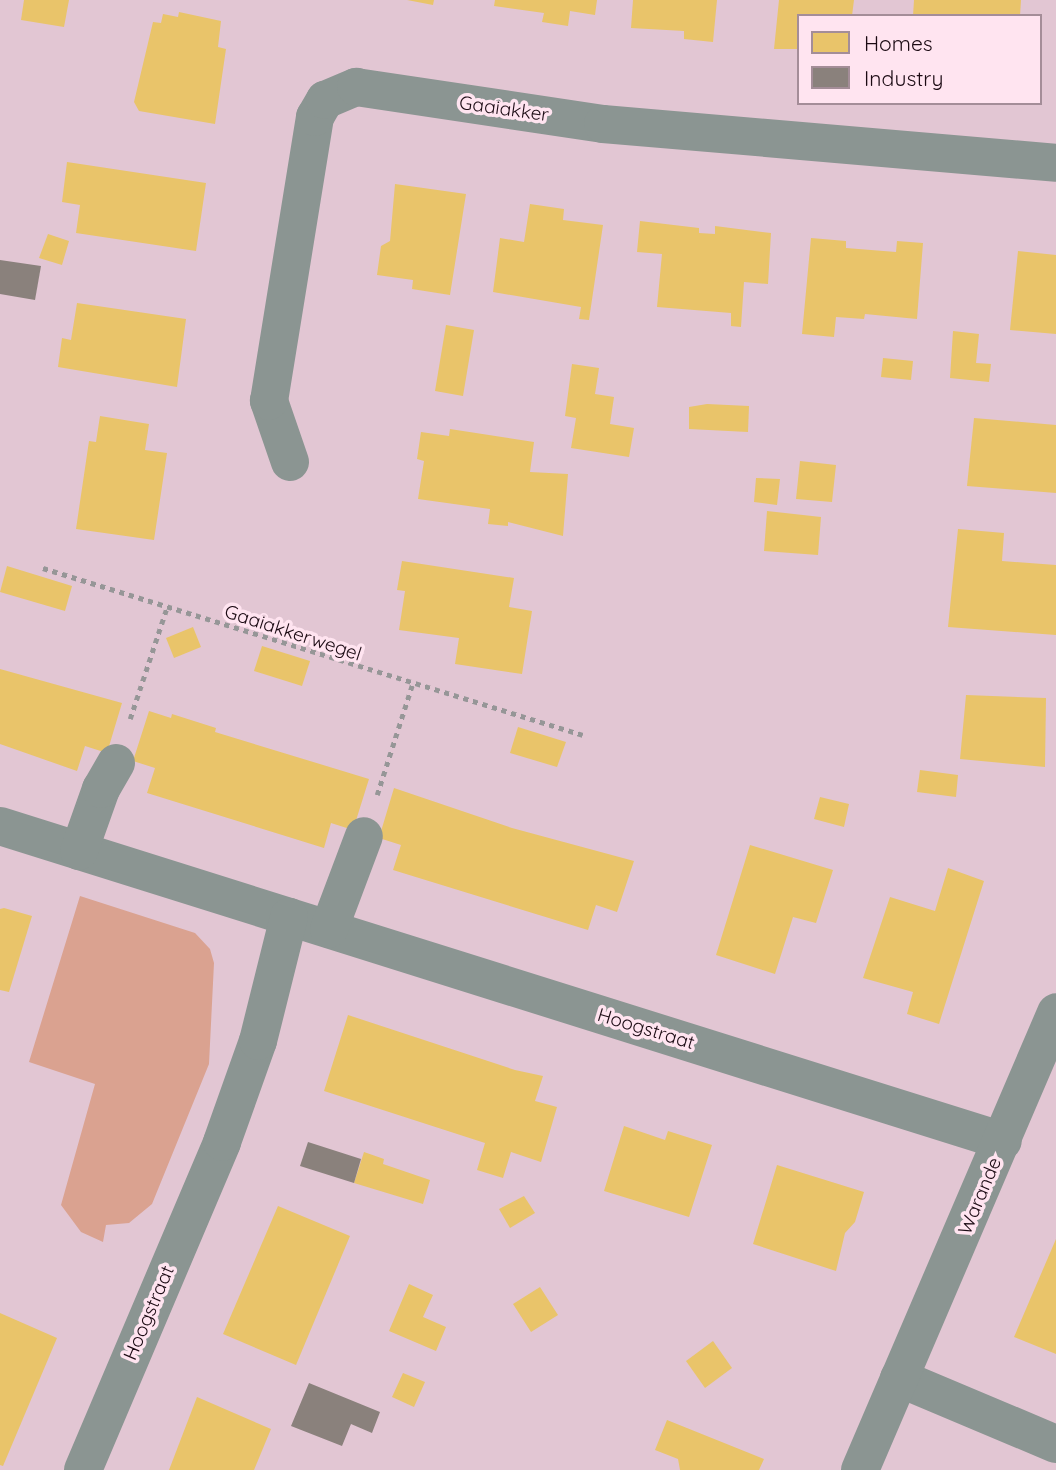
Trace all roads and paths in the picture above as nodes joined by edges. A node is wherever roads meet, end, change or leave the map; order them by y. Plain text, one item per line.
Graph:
1 (1056, 163) edge
2 (290, 462) dead end
3 (43, 568) dead end
4 (167, 607) junction
5 (412, 685) junction
6 (583, 735) dead end
7 (116, 763) joint
8 (0, 826) edge
9 (364, 836) joint
10 (79, 851) junction
11 (289, 916) junction
12 (329, 929) junction
13 (1056, 1012) edge
14 (1003, 1141) junction
15 (899, 1378) junction
16 (1056, 1444) edge
17 (83, 1470) edge
18 (860, 1470) edge

1 - 2 street, Gaaiakker
3 - 4 path, Gaaiakkerwegel
4 - 5 path, Gaaiakkerwegel
4 - 7 path
5 - 6 path, Gaaiakkerwegel
5 - 9 path
7 - 10 street
8 - 10 street, Hoogstraat
9 - 12 street
10 - 11 street, Hoogstraat
11 - 12 street, Hoogstraat
11 - 17 street, Hoogstraat
12 - 14 street, Hoogstraat
13 - 14 street, Warande
14 - 15 street, Warande
15 - 16 street
15 - 18 street, Warande

